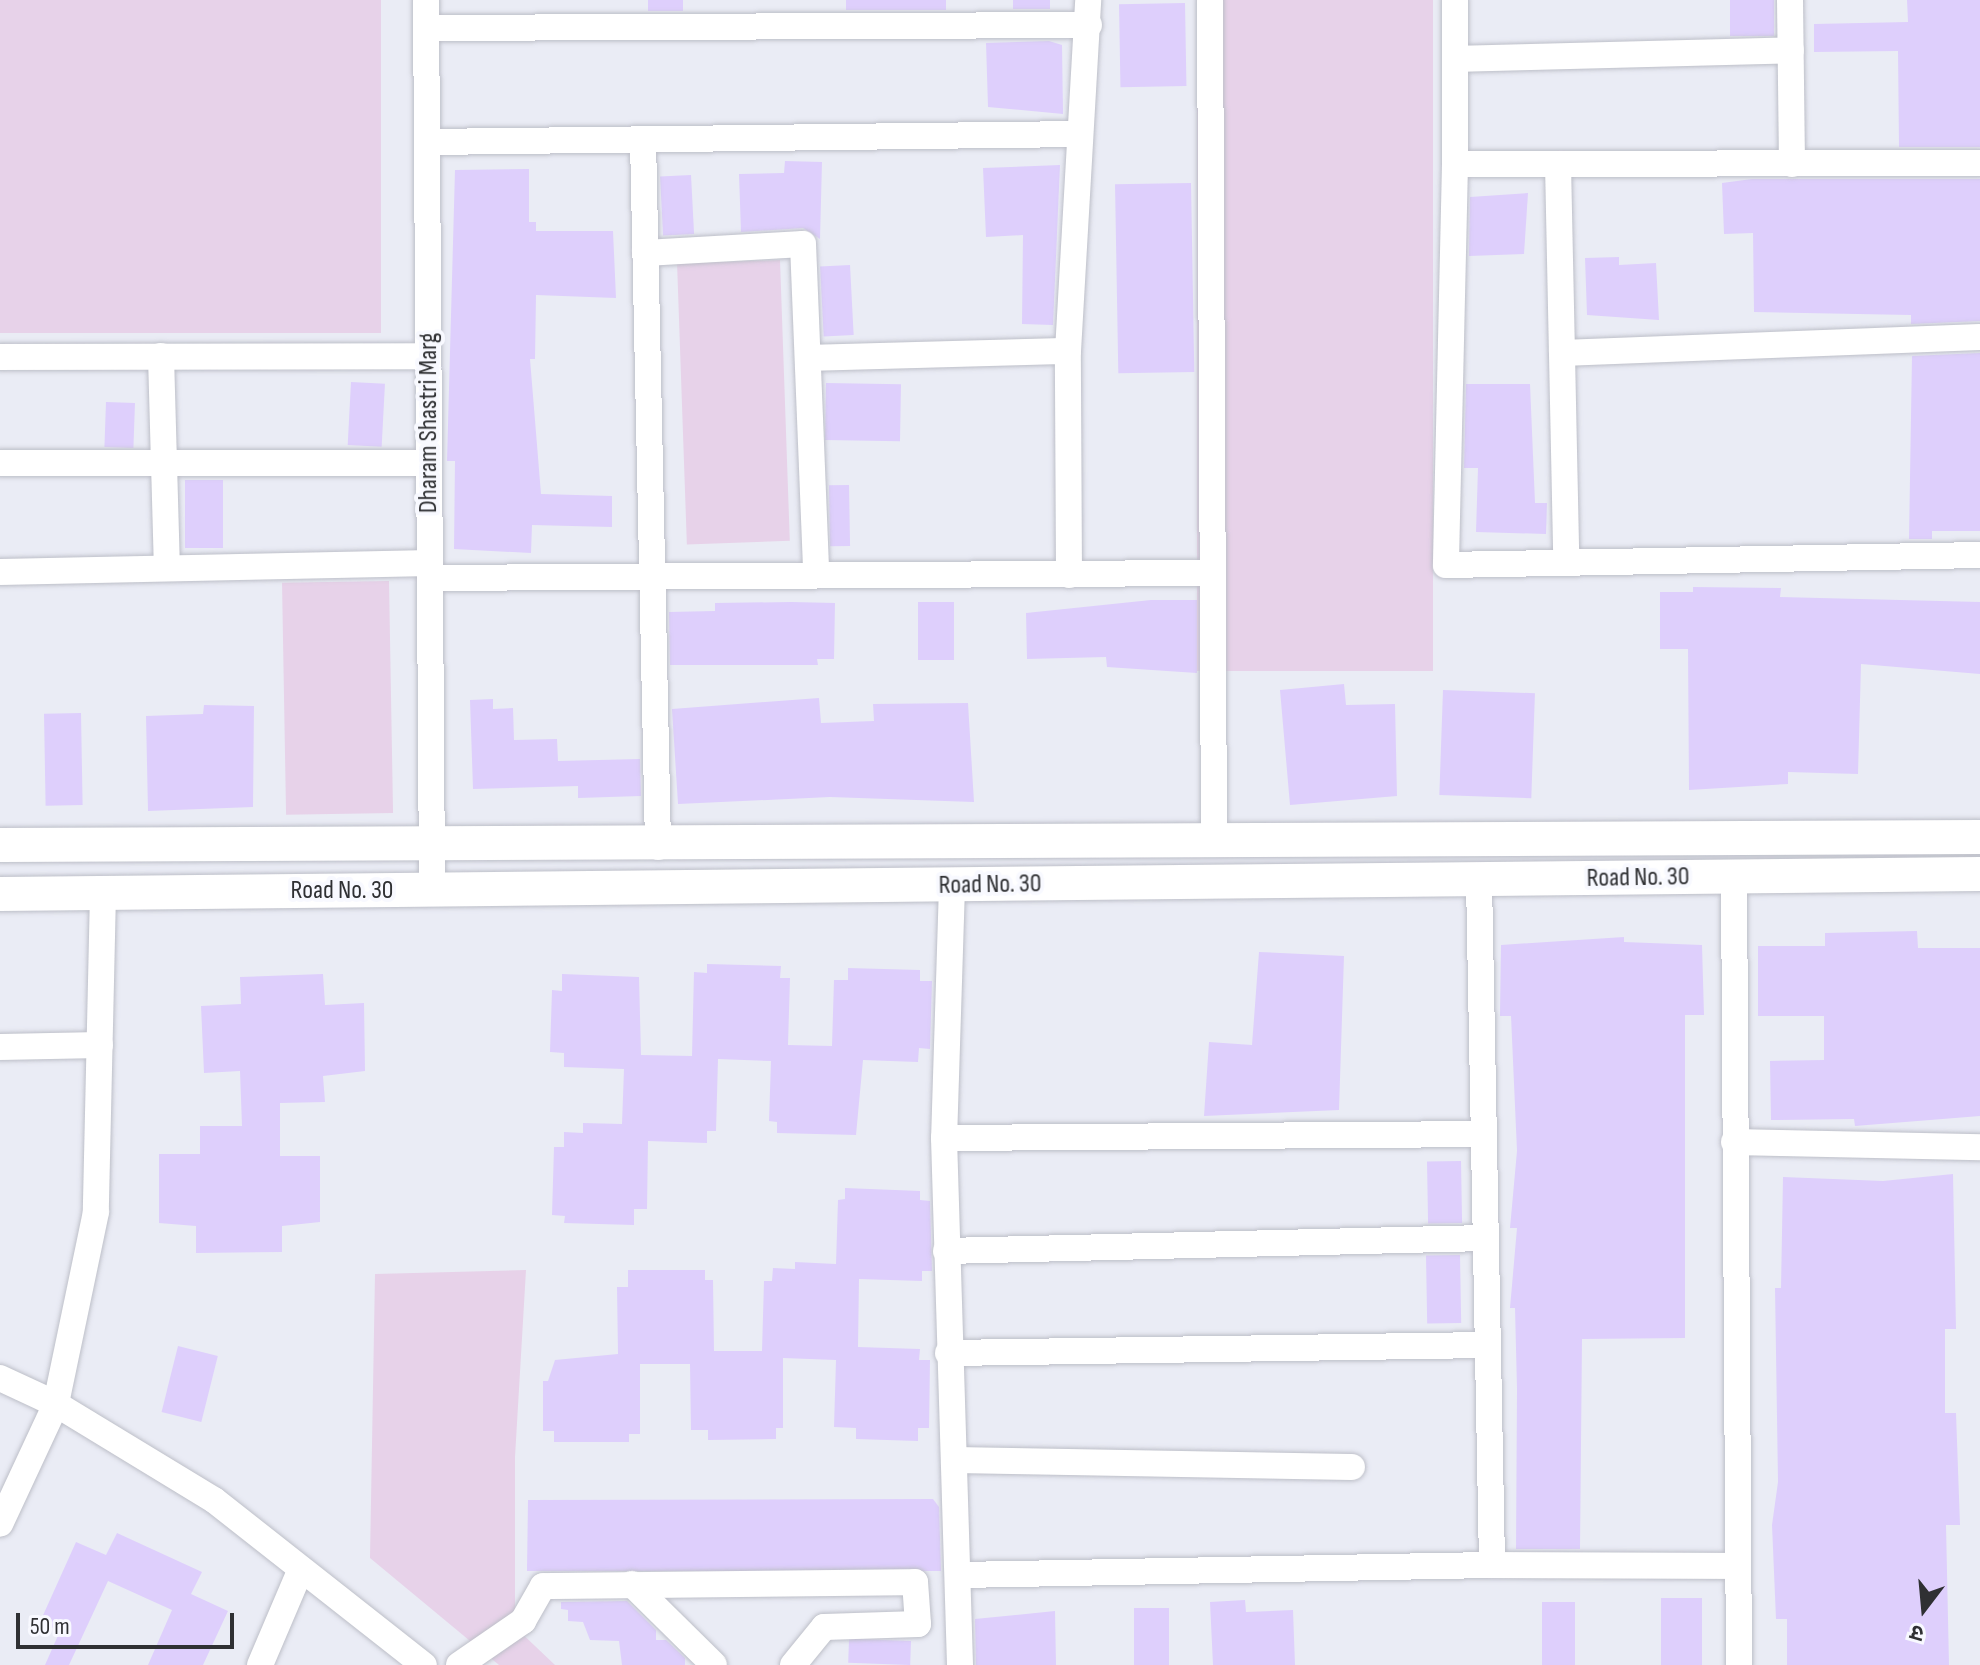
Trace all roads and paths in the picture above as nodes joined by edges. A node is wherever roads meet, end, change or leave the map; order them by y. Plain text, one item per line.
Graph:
1 (426, 0) edge
2 (1210, 0) edge
3 (1455, 0) edge
4 (1790, 0) edge
5 (1088, 13) edge
6 (427, 28) junction
7 (1791, 50) junction
8 (1456, 59) junction
9 (1078, 134) junction
10 (643, 140) junction
11 (427, 142) junction
12 (1980, 163) edge
13 (1455, 164) junction
14 (1558, 164) junction
15 (1792, 164) junction
16 (645, 253) junction
17 (1980, 337) edge
18 (1068, 351) junction
19 (1562, 353) junction
20 (161, 356) junction
21 (428, 356) junction
22 (0, 357) edge
23 (810, 358) junction
24 (0, 463) edge
25 (429, 463) junction
26 (164, 466) junction
27 (1980, 555) edge
28 (1566, 561) junction
29 (167, 568) junction
30 (430, 571) junction
31 (0, 572) edge
32 (652, 572) junction
33 (816, 572) junction
34 (1211, 573) junction
35 (1069, 575) junction
36 (1980, 837) edge
37 (1214, 843) junction
38 (0, 845) edge
39 (431, 846) junction
40 (658, 847) junction
41 (1980, 874) edge
42 (1734, 877) junction
43 (1479, 880) junction
44 (952, 886) junction
45 (432, 891) junction
46 (103, 893) junction
47 (0, 894) edge
48 (100, 1045) junction
49 (0, 1047) edge
50 (1484, 1134) junction
51 (944, 1138) junction
52 (1734, 1142) junction
53 (1980, 1147) edge
54 (1980, 1157) edge
55 (1486, 1238) junction
56 (946, 1251) junction
57 (1488, 1345) junction
58 (948, 1353) junction
59 (0, 1378) edge
60 (56, 1404) junction
61 (954, 1460) junction
62 (1352, 1467) dead end
63 (0, 1524) edge
64 (1492, 1565) junction
65 (1738, 1566) junction
66 (300, 1571) junction
67 (960, 1575) junction
68 (632, 1584) junction
69 (260, 1665) edge
70 (424, 1665) edge
71 (459, 1665) edge
72 (714, 1665) edge
73 (793, 1665) edge
74 (960, 1665) edge
75 (1739, 1665) edge

1 - 6 street, Dharam Shastri Marg
2 - 34 street
3 - 8 street
4 - 7 street
5 - 6 street
5 - 9 street
6 - 11 street, Dharam Shastri Marg
7 - 8 street
7 - 15 street
8 - 13 street
9 - 10 street
9 - 18 street
10 - 11 street
10 - 16 street
11 - 21 street, Dharam Shastri Marg
12 - 15 street
13 - 14 street
13 - 28 street
14 - 15 street
14 - 19 street
16 - 23 street
16 - 32 street
17 - 19 street
18 - 23 street
18 - 35 street
19 - 28 street
20 - 21 street
20 - 22 street
20 - 26 street
21 - 25 street, Dharam Shastri Marg
23 - 33 street
24 - 26 street
25 - 26 street
25 - 30 street, Dharam Shastri Marg
26 - 29 street
27 - 28 street
29 - 30 street
29 - 31 street
30 - 32 street
30 - 39 street, Dharam Shastri Marg
32 - 33 street
32 - 40 street
33 - 35 street
34 - 35 street
34 - 37 street
36 - 37 street, Road No. 30
37 - 40 street, Road No. 30
38 - 39 street, Road No. 30
39 - 40 street, Road No. 30
39 - 45 street, Dharam Shastri Marg
41 - 42 street, Road No. 30
42 - 43 street, Road No. 30
42 - 52 street
43 - 44 street, Road No. 30
43 - 50 street
44 - 45 street, Road No. 30
44 - 51 street
45 - 46 street, Road No. 30
46 - 47 street, Road No. 30
46 - 48 street
48 - 49 street
48 - 60 street
50 - 51 street
50 - 55 street
51 - 56 street
52 - 53 street
52 - 65 street
53 - 54 street
55 - 56 street
55 - 57 street
56 - 58 street
57 - 58 street
57 - 64 street
58 - 61 street
59 - 60 street
60 - 63 street
60 - 66 street
61 - 62 street
61 - 67 street
64 - 65 street
64 - 67 street
65 - 75 street
66 - 69 street
66 - 70 street
67 - 74 street
68 - 71 street
68 - 72 street
68 - 73 street

